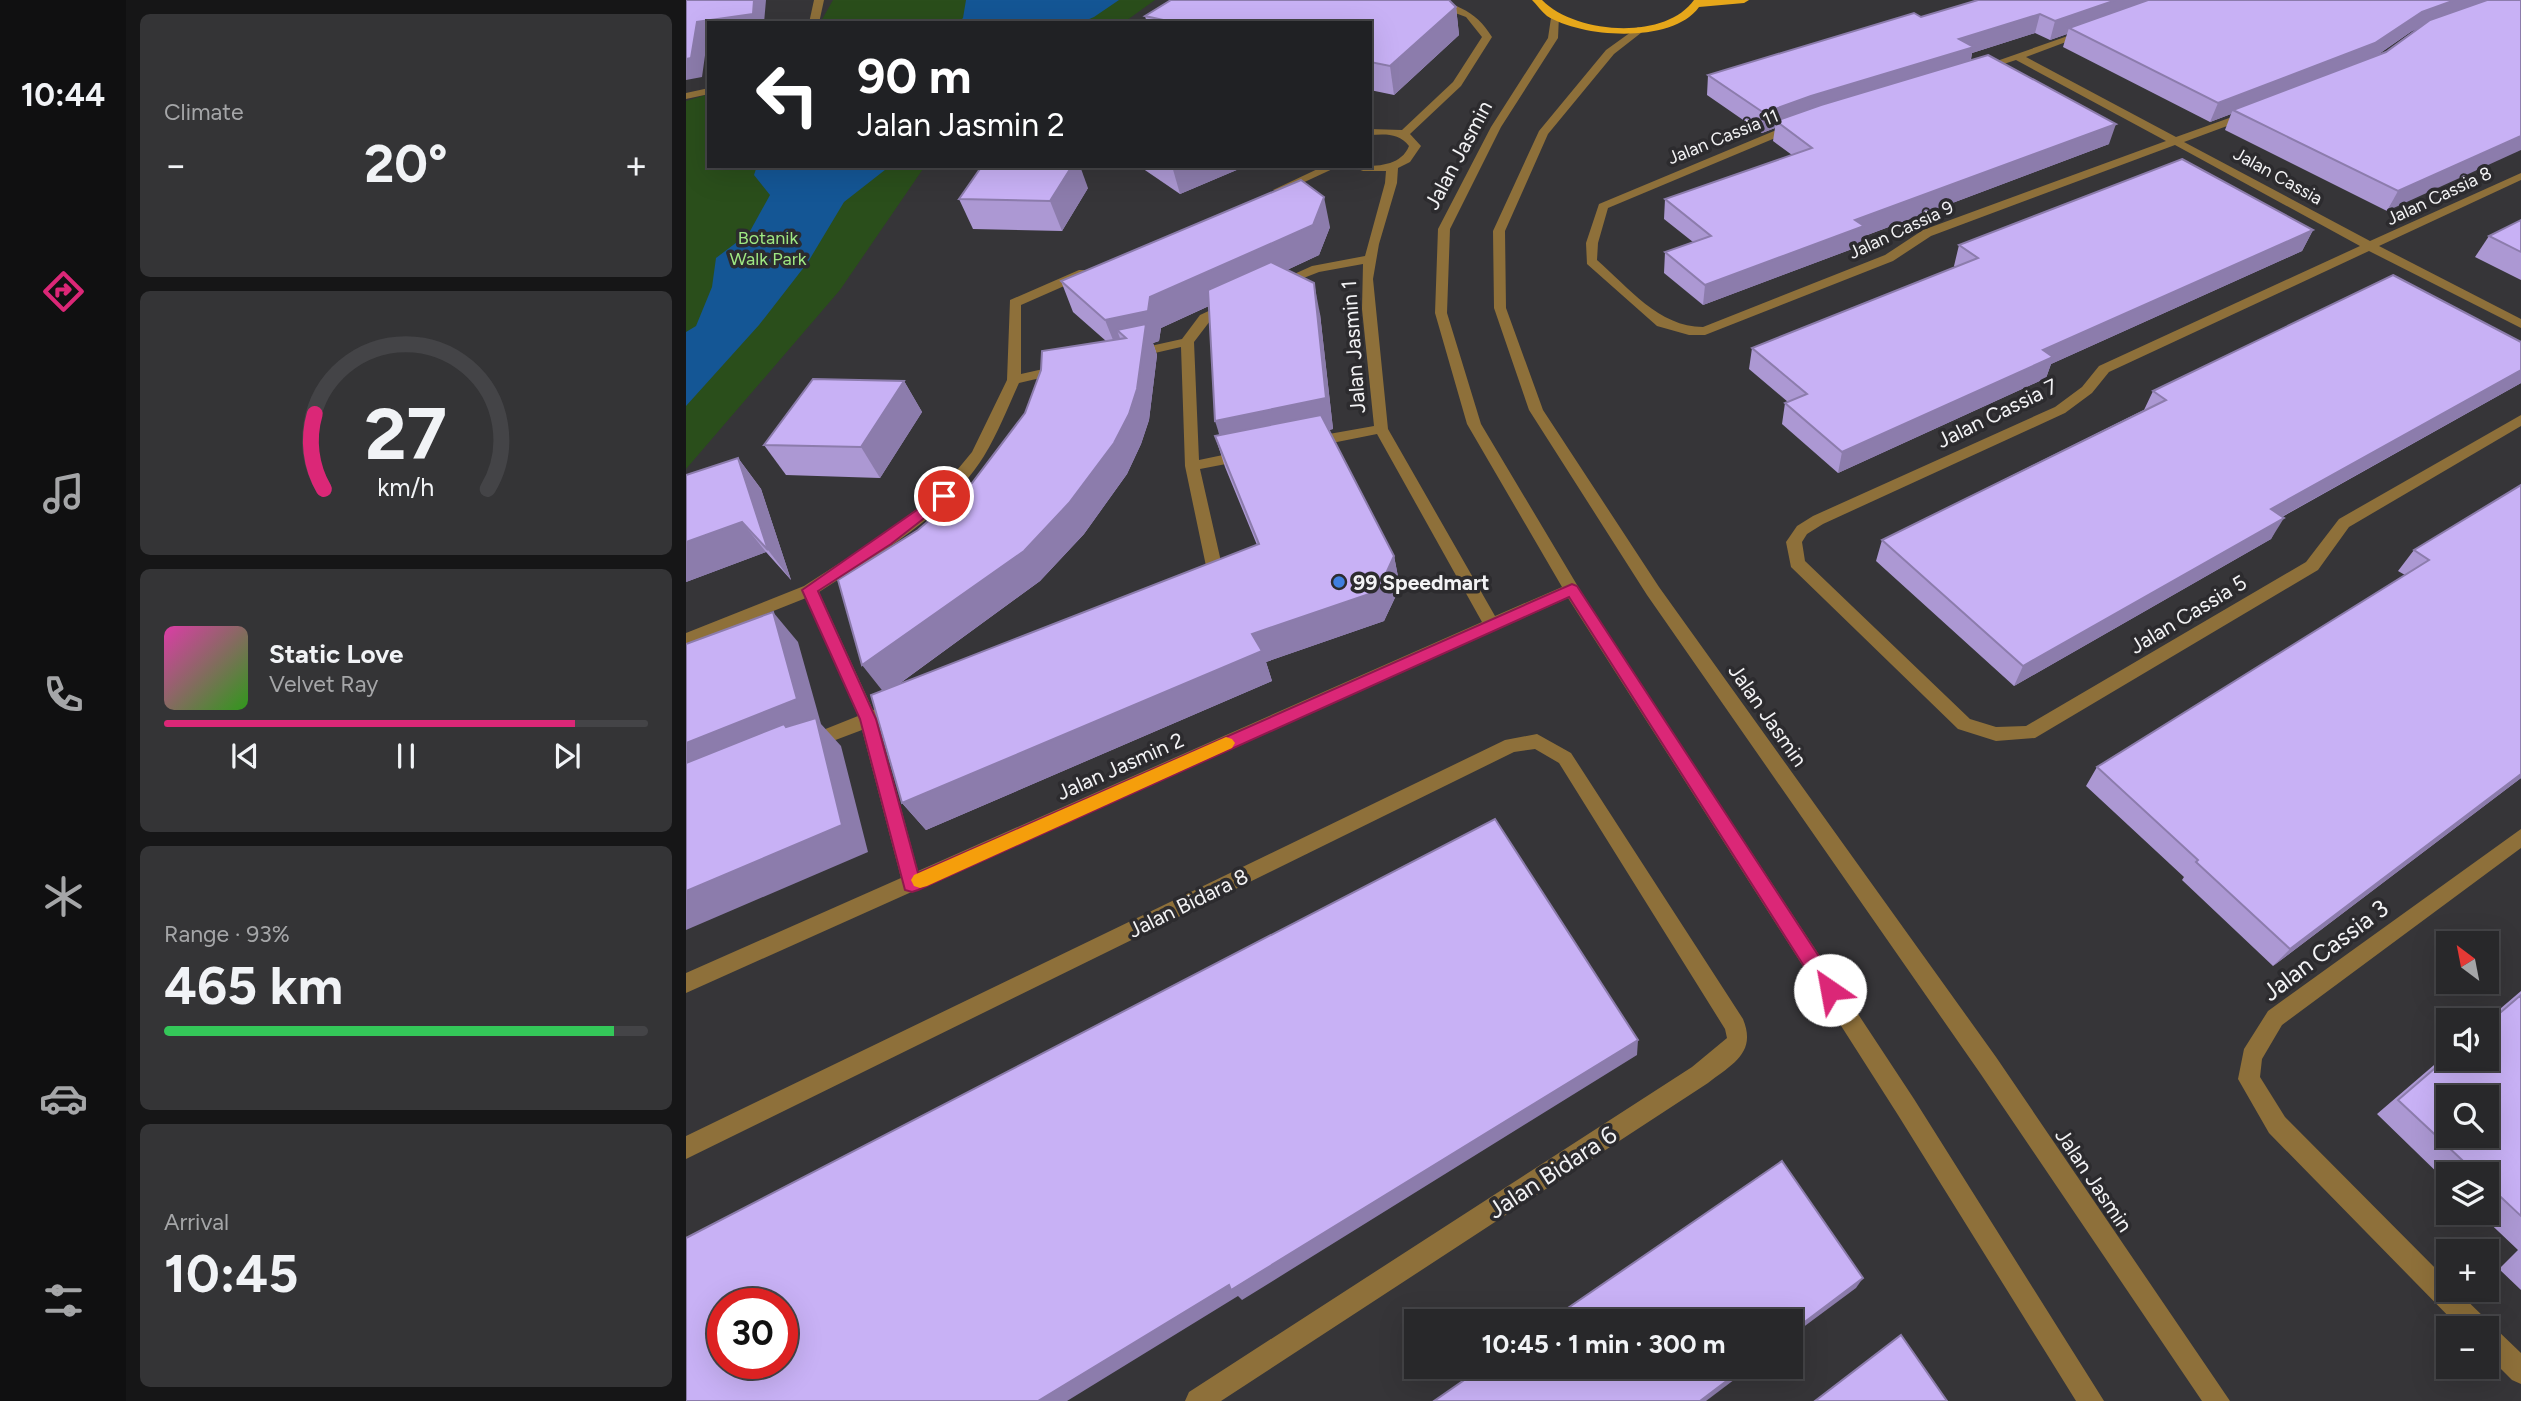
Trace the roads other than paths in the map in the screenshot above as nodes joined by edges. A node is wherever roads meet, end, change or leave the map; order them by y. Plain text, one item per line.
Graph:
1 (819, 0) edge
2 (1425, 0) edge
3 (1537, 0) edge
4 (1744, 0) edge
5 (1698, 2) edge
6 (1556, 18) junction
7 (814, 21) edge
8 (1640, 29) junction
9 (2094, 30) edge
10 (2019, 57) junction
11 (1967, 72) edge
12 (707, 91) edge
13 (686, 96) edge
14 (2255, 112) edge
15 (1812, 120) edge
16 (1372, 132) edge
17 (1403, 135) junction
18 (2178, 142) junction
19 (1392, 166) junction
20 (1330, 168) edge
21 (1367, 168) edge
22 (2521, 176) edge
23 (1271, 193) edge
24 (2371, 247) junction
25 (1369, 259) junction
26 (1092, 269) edge
27 (1611, 279) joint
28 (2521, 324) edge
29 (1187, 342) junction
30 (1120, 357) edge
31 (1080, 365) edge
32 (1014, 380) junction
33 (2521, 420) edge
34 (1381, 429) junction
35 (1300, 445) edge
36 (1259, 453) edge
37 (1192, 466) junction
38 (1572, 589) junction
39 (810, 590) junction
40 (1193, 592) edge
41 (1492, 625) junction
42 (1873, 639) joint
43 (686, 640) edge
44 (907, 704) edge
45 (868, 719) junction
46 (795, 749) edge
47 (2521, 836) edge
48 (1640, 876) joint
49 (912, 884) junction
50 (686, 983) edge
51 (686, 1148) edge
52 (2465, 1316) edge
53 (2499, 1350) edge
54 (2521, 1371) edge
55 (1198, 1401) edge
56 (2091, 1401) edge
57 (2217, 1401) edge

1 - 7 street
2 - 17 street
3 - 6 main road
4 - 5 main road
5 - 8 main road
6 - 8 main road
6 - 38 street, Jalan Jasmin
8 - 57 street, Jalan Jasmin
9 - 10 street
10 - 11 street
10 - 18 street, Jalan Cassia
12 - 13 street
14 - 18 street, Jalan Cassia 9
15 - 27 street, Jalan Cassia 11
16 - 17 street
17 - 19 street
18 - 24 street, Jalan Cassia
18 - 27 street, Jalan Cassia 9
19 - 21 street
19 - 25 street, Jalan Jasmin 1
20 - 23 street
22 - 24 street, Jalan Cassia 8
24 - 28 street, Jalan Cassia
24 - 42 street, Jalan Cassia 7
25 - 29 street
25 - 34 street, Jalan Jasmin 1
26 - 32 street
29 - 30 street
29 - 37 street
31 - 32 street
32 - 39 street
33 - 42 street, Jalan Cassia 5
34 - 35 street
34 - 41 street, Jalan Jasmin 1
36 - 37 street
37 - 40 street
38 - 41 street, Jalan Jasmin 2
38 - 56 street, Jalan Jasmin
39 - 43 street
39 - 45 street
41 - 49 street, Jalan Jasmin 2
44 - 45 street
45 - 46 street
45 - 49 street
47 - 52 street, Jalan Cassia 3
48 - 51 street, Jalan Bidara 8
48 - 55 street, Jalan Bidara 6
49 - 50 street, Jalan Jasmin 2
53 - 54 street

